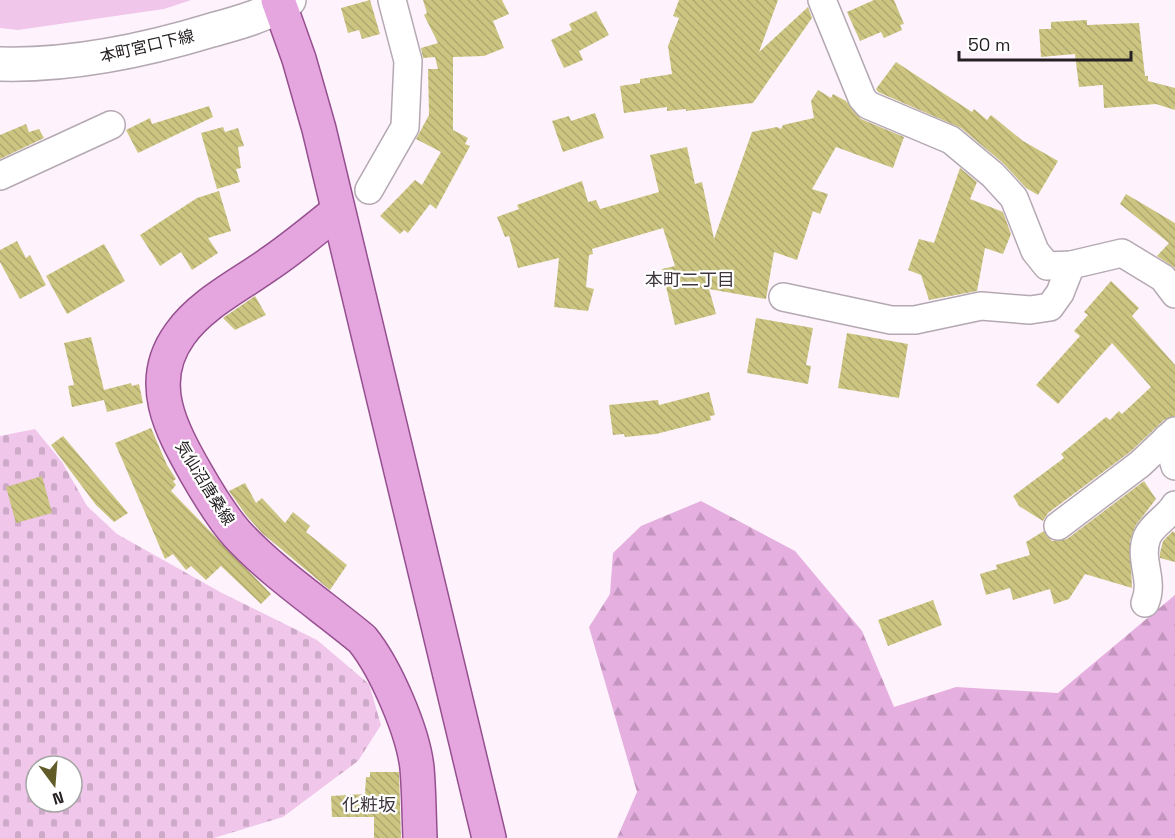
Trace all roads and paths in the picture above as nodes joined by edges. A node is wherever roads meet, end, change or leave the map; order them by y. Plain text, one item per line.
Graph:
1 (392, 0) edge
2 (822, 0) edge
3 (282, 2) edge
4 (0, 64) edge
5 (111, 125) dead end
6 (0, 176) edge
7 (369, 190) dead end
8 (338, 211) junction
9 (1071, 265) junction
10 (1175, 294) edge
11 (783, 297) dead end
12 (1171, 435) edge
13 (1175, 466) edge
14 (1175, 505) edge
15 (1058, 526) dead end
16 (1146, 603) dead end
17 (420, 838) edge
18 (489, 838) edge

1 - 7 street
2 - 9 street
3 - 4 street, 本町宮口下線
3 - 8 main road
5 - 6 street
8 - 17 main road, 気仙沼唐桑線
8 - 18 main road
9 - 10 street
9 - 11 street
12 - 13 street
12 - 15 street
14 - 16 street

